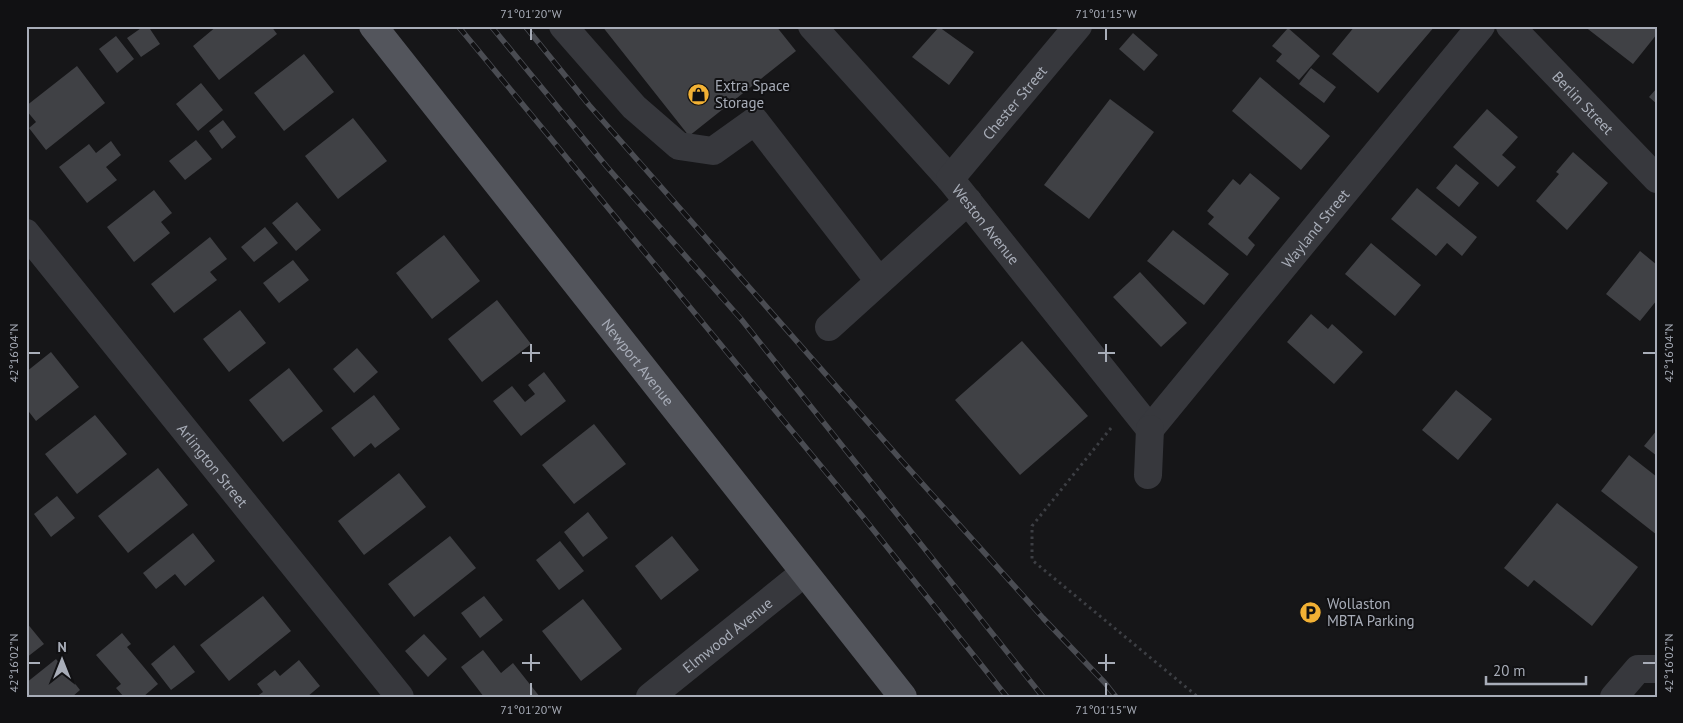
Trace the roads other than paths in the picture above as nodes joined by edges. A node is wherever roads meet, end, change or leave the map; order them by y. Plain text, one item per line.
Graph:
1 (373, 26) edge
2 (563, 26) edge
3 (812, 26) edge
4 (1078, 26) edge
5 (1481, 26) edge
6 (1510, 26) edge
7 (950, 179) junction
8 (1657, 179) edge
9 (968, 200) junction
10 (26, 233) edge
11 (879, 281) junction
12 (829, 327) dead end
13 (1150, 429) junction
14 (1148, 475) dead end
15 (804, 573) junction
16 (1657, 669) edge
17 (400, 697) edge
18 (650, 697) edge
19 (903, 697) edge
20 (1614, 697) edge

1 - 15 main road, Newport Avenue
2 - 11 street
3 - 7 street, Weston Avenue
4 - 7 street, Chester Street
5 - 13 street, Wayland Street
6 - 8 street, Berlin Street
7 - 9 street, Weston Avenue
9 - 11 street
9 - 13 street, Weston Avenue
10 - 17 street, Arlington Street
11 - 12 street
13 - 14 street
15 - 18 street, Elmwood Avenue
15 - 19 main road, Newport Avenue
16 - 20 street

